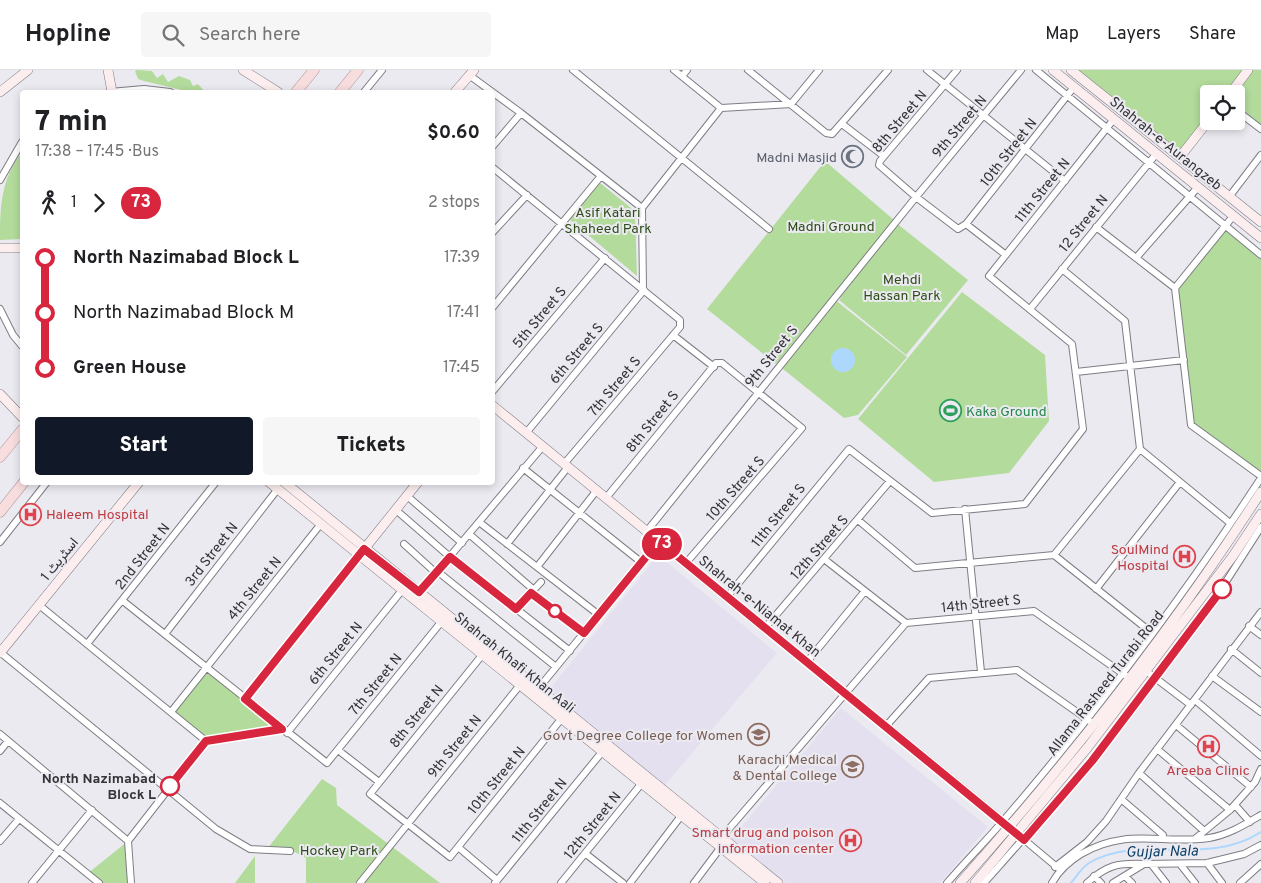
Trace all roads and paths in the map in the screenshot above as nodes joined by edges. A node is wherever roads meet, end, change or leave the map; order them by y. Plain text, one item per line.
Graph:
1 (28, 70) edge
2 (108, 70) edge
3 (243, 70) edge
4 (314, 70) edge
5 (358, 70) edge
6 (382, 70) edge
7 (573, 70) edge
8 (674, 70) edge
9 (687, 70) edge
10 (819, 70) edge
11 (888, 70) edge
12 (927, 70) edge
13 (957, 70) edge
14 (1021, 70) edge
15 (1036, 70) edge
16 (1053, 70) edge
17 (1071, 70) edge
18 (1248, 70) edge
19 (751, 71) edge
20 (471, 73) edge
21 (682, 76) junction
22 (945, 84) junction
23 (1237, 85) edge
24 (1074, 87) junction
25 (111, 90) edge
26 (133, 90) edge
27 (153, 90) edge
28 (275, 90) edge
29 (298, 90) edge
30 (342, 90) edge
31 (366, 90) edge
32 (457, 90) edge
33 (492, 90) edge
34 (0, 92) edge
35 (495, 92) edge
36 (1068, 95) junction
37 (791, 104) junction
38 (721, 108) junction
39 (521, 113) junction
40 (985, 116) junction
41 (1245, 117) edge
42 (1114, 119) junction
43 (842, 124) junction
44 (1106, 129) junction
45 (1261, 129) edge
46 (1201, 130) edge
47 (495, 143) edge
48 (20, 145) edge
49 (1026, 149) junction
50 (1157, 153) junction
51 (1261, 155) edge
52 (884, 156) junction
53 (1180, 157) junction
54 (682, 158) junction
55 (1149, 162) junction
56 (495, 169) edge
57 (601, 176) junction
58 (0, 180) edge
59 (1065, 180) junction
60 (1198, 187) junction
61 (527, 195) junction
62 (916, 197) junction
63 (1229, 197) junction
64 (1189, 198) junction
65 (642, 208) junction
66 (1234, 215) junction
67 (1261, 222) edge
68 (562, 223) junction
69 (966, 224) junction
70 (1096, 227) junction
71 (1225, 227) junction
72 (495, 230) edge
73 (769, 230) dead end
74 (1261, 238) edge
75 (0, 248) edge
76 (20, 248) edge
77 (1006, 255) junction
78 (1261, 255) edge
79 (605, 258) junction
80 (1136, 258) junction
81 (1062, 269) junction
82 (1175, 288) junction
83 (644, 289) junction
84 (495, 304) edge
85 (0, 309) edge
86 (1030, 309) junction
87 (673, 335) junction
88 (20, 344) edge
89 (1184, 360) junction
90 (716, 364) junction
91 (1130, 367) junction
92 (1076, 372) junction
93 (495, 388) edge
94 (759, 391) junction
95 (0, 394) edge
96 (495, 407) edge
97 (20, 415) edge
98 (20, 432) edge
99 (526, 433) junction
100 (543, 446) junction
101 (1140, 449) junction
102 (0, 457) edge
103 (566, 465) junction
104 (523, 468) junction
105 (1261, 477) edge
106 (890, 481) junction
107 (1180, 482) junction
108 (22, 485) edge
109 (44, 485) edge
110 (137, 485) edge
111 (214, 485) edge
112 (416, 485) edge
113 (281, 486) edge
114 (550, 490) junction
115 (597, 490) junction
116 (1261, 492) edge
117 (408, 496) junction
118 (606, 498) junction
119 (396, 510) junction
120 (965, 510) junction
121 (0, 512) edge
122 (579, 513) junction
123 (1261, 514) edge
124 (858, 520) junction
125 (479, 522) junction
126 (1230, 523) junction
127 (320, 524) junction
128 (1261, 527) edge
129 (646, 531) junction
130 (469, 534) junction
131 (659, 541) junction
132 (0, 542) edge
133 (462, 543) junction
134 (404, 544) dead end
135 (507, 544) junction
136 (362, 552) junction
137 (1054, 555) junction
138 (450, 557) junction
139 (824, 559) junction
140 (641, 562) junction
141 (686, 563) junction
142 (970, 563) junction
143 (537, 567) junction
144 (437, 572) junction
145 (541, 582) dead end
146 (403, 589) junction
147 (1096, 589) junction
148 (533, 591) junction
149 (865, 591) junction
150 (419, 592) junction
151 (727, 597) junction
152 (122, 601) junction
153 (39, 605) junction
154 (516, 609) junction
155 (1261, 612) edge
156 (599, 615) junction
157 (976, 617) junction
158 (442, 621) junction
159 (906, 623) junction
160 (1249, 626) junction
161 (765, 628) junction
162 (584, 633) junction
163 (1152, 633) junction
164 (165, 634) junction
165 (1261, 635) edge
166 (88, 644) junction
167 (1231, 650) junction
168 (570, 651) junction
169 (0, 652) edge
170 (483, 654) junction
171 (807, 662) junction
172 (556, 666) junction
173 (206, 668) junction
174 (1146, 671) junction
175 (980, 672) junction
176 (1261, 673) edge
177 (1125, 676) junction
178 (1212, 676) junction
179 (1156, 679) junction
180 (520, 685) junction
181 (534, 689) junction
182 (844, 692) junction
183 (245, 699) junction
184 (1193, 703) junction
185 (171, 712) junction
186 (1261, 712) edge
187 (562, 718) junction
188 (1090, 722) junction
189 (1176, 725) junction
190 (886, 726) junction
191 (285, 731) junction
192 (0, 734) edge
193 (8, 741) junction
194 (206, 741) junction
195 (1158, 749) junction
196 (338, 750) junction
197 (0, 751) edge
198 (605, 751) junction
199 (1261, 756) edge
200 (1261, 769) edge
201 (1139, 773) junction
202 (379, 782) junction
203 (642, 783) junction
204 (1253, 784) junction
205 (1261, 787) edge
206 (168, 789) junction
207 (1122, 799) junction
208 (0, 804) edge
209 (1235, 805) junction
210 (92, 810) junction
211 (1230, 810) junction
212 (683, 813) junction
213 (1261, 815) edge
214 (19, 819) junction
215 (1250, 822) junction
216 (407, 823) junction
217 (1203, 830) junction
218 (1013, 831) junction
219 (722, 837) junction
220 (1162, 838) junction
221 (1196, 838) junction
222 (0, 841) edge
223 (128, 841) junction
224 (1261, 845) edge
225 (458, 847) junction
226 (721, 847) junction
227 (59, 851) junction
228 (290, 851) dead end
229 (586, 854) junction
230 (1074, 854) junction
231 (1207, 863) junction
232 (1144, 864) junction
233 (1180, 864) junction
234 (1261, 864) edge
235 (1152, 865) junction
236 (1057, 868) junction
237 (1094, 876) junction
238 (1126, 877) junction
239 (496, 882) edge
240 (762, 882) edge
241 (32, 883) edge
242 (98, 883) edge
243 (131, 883) edge
244 (360, 883) edge
245 (561, 883) edge
246 (623, 883) edge
247 (630, 883) edge
248 (694, 883) edge
249 (778, 883) edge
250 (947, 883) edge
251 (960, 883) edge
252 (975, 883) edge
253 (984, 883) edge
254 (1052, 883) edge
255 (1087, 883) edge
256 (1101, 883) edge
257 (1113, 883) edge
258 (1132, 883) edge
259 (1166, 883) edge
260 (1195, 883) edge
261 (1222, 883) edge
262 (1240, 883) edge

1 - 34 main road
2 - 25 main road
3 - 28 main road
4 - 29 main road
5 - 30 main road
6 - 31 street
7 - 54 street
8 - 21 street
9 - 21 street
10 - 37 street
11 - 43 street
12 - 22 street
13 - 22 street, 8th Street N
14 - 40 street, 9th Street N
15 - 36 street
16 - 24 main road, Shahrah-e-Aurangzeb
17 - 53 main road
18 - 23 main road
19 - 37 street
20 - 32 main road
20 - 33 street
21 - 38 street
22 - 40 street
22 - 52 street, 8th Street N
24 - 36 street, 10th Street N
24 - 42 main road, Shahrah-e-Aurangzeb
26 - 27 street
35 - 39 street
36 - 44 street
36 - 49 street, 10th Street N
37 - 38 street
37 - 43 street
38 - 54 street
39 - 47 street
39 - 57 street
40 - 49 street
40 - 62 street, 9th Street N
41 - 45 street
42 - 44 street, 11th Street N
42 - 50 main road, Shahrah-e-Aurangzeb
43 - 52 street
44 - 55 street
44 - 59 street, 11th Street N
46 - 53 main road
48 - 58 street
49 - 59 street
49 - 69 street, 10th Street N
50 - 55 street, 12 Street N
50 - 60 main road, Shahrah-e-Aurangzeb
51 - 63 street
52 - 62 street, 8th Street N
53 - 63 main road
54 - 65 street
54 - 73 street
55 - 64 street
55 - 70 street, 12 Street N
56 - 61 street
57 - 65 street
57 - 68 street
59 - 77 street, 11th Street N
60 - 64 street
60 - 66 main road, Shahrah-e-Aurangzeb
61 - 68 street
61 - 72 street
62 - 69 street, 10th Street N
62 - 94 street, 9th Street S
63 - 67 main road
64 - 71 street
64 - 80 street
65 - 83 street
66 - 71 street
66 - 74 main road, Shahrah-e-Aurangzeb
68 - 79 street
68 - 84 street
69 - 77 street
70 - 80 street
70 - 81 street, 12 Street N
71 - 78 street
71 - 82 street
75 - 76 main road
77 - 86 street, 11th Street N
79 - 83 street
79 - 93 street, 5th Street S
80 - 82 street
81 - 86 street, 12 Street N
81 - 91 street
82 - 89 street
83 - 87 street, 7th Street S
83 - 99 street, 6th Street S
85 - 88 street
86 - 92 street
87 - 90 street
87 - 103 street, 7th Street S
89 - 91 street
89 - 105 street
90 - 94 street
90 - 118 street, 8th Street S
91 - 92 street
91 - 101 street
92 - 120 street
94 - 129 street, 9th Street S
94 - 141 street, 10th Street S
95 - 97 main road
96 - 99 main road, Shahrah-e-Niamat Khan
98 - 102 main road
99 - 100 main road, Shahrah-e-Niamat Khan
100 - 103 main road, Shahrah-e-Niamat Khan
100 - 104 street
101 - 107 street
101 - 137 street
103 - 114 street, 7th Street S
103 - 115 main road, Shahrah-e-Niamat Khan
104 - 114 street
104 - 125 street
105 - 126 street
106 - 120 street
106 - 124 street, 12th Street S
106 - 151 street, 11th Street S
107 - 126 street
107 - 147 street
108 - 121 main road
109 - 132 street
110 - 153 main road, اسٹریٹ 1
111 - 152 street, 2nd Street N
112 - 117 main road
113 - 127 main road, Shahrah Khafi Khan Aali
113 - 136 main road, Shahrah Khafi Khan Aali
113 - 164 street, 3rd Street N
114 - 122 street
114 - 135 street, 7th Street S
115 - 118 main road, Shahrah-e-Niamat Khan
115 - 122 street
116 - 177 main road, Allama Rasheed Turabi Road
117 - 119 main road
117 - 133 street
118 - 129 main road, Shahrah-e-Niamat Khan
119 - 136 main road
119 - 138 street
120 - 142 street
122 - 140 street
122 - 143 street
123 - 174 main road, Allama Rasheed Turabi Road
124 - 139 street, 12th Street S
124 - 142 street
125 - 130 street
125 - 135 street
126 - 163 street
127 - 136 main road, Shahrah Khafi Khan Aali
127 - 173 street, 4th Street N
128 - 179 street
129 - 131 main road, Shahrah-e-Niamat Khan
130 - 133 street
130 - 148 street
131 - 140 street
131 - 141 main road, Shahrah-e-Niamat Khan
133 - 138 street
134 - 144 street
135 - 143 street
136 - 146 main road, Shahrah Khafi Khan Aali
136 - 150 main road, Shahrah Khafi Khan Aali
136 - 183 street
137 - 142 street
137 - 147 street
138 - 144 street
138 - 154 street
139 - 149 street
139 - 161 street, 12th Street S
140 - 156 street
141 - 151 main road, Shahrah-e-Niamat Khan
142 - 157 street
143 - 156 street
144 - 150 street
144 - 172 street
145 - 148 street
146 - 158 main road, Shahrah Khafi Khan Aali
146 - 191 street, 6th Street N
147 - 163 street
148 - 154 street
148 - 162 street
149 - 159 street
149 - 171 street
150 - 181 main road, Shahrah Khafi Khan Aali
151 - 161 main road, Shahrah-e-Niamat Khan
152 - 164 street
152 - 166 street, 2nd Street N
153 - 166 street
153 - 169 main road, اسٹریٹ 1
154 - 168 street
155 - 160 street
156 - 162 street
157 - 159 street, 14th Street S
157 - 175 street
157 - 177 street, 14th Street S
158 - 170 main road, Shahrah Khafi Khan Aali
158 - 196 street, 7th Street N
159 - 182 street
160 - 165 street
160 - 167 street
161 - 171 main road, Shahrah-e-Niamat Khan
162 - 168 street
163 - 177 street
164 - 173 street
166 - 185 street
167 - 176 street
167 - 178 street
168 - 172 street
169 - 206 street
170 - 180 main road, Shahrah Khafi Khan Aali
170 - 202 street, 8th Street N
171 - 182 main road, Shahrah-e-Niamat Khan
172 - 181 street
173 - 183 street
173 - 185 street, 4th Street N
174 - 179 street
174 - 218 main road, Allama Rasheed Turabi Road
175 - 188 street
175 - 190 street
177 - 188 main road, Allama Rasheed Turabi Road
178 - 184 street
178 - 186 street
179 - 184 street
179 - 218 street
180 - 181 main road, Shahrah Khafi Khan Aali
180 - 216 street, 9th Street N
181 - 187 main road, Shahrah Khafi Khan Aali
181 - 198 main road, Shahrah Khafi Khan Aali
182 - 190 main road, Shahrah-e-Niamat Khan
182 - 219 street
183 - 191 street
184 - 189 street
184 - 199 street
185 - 194 street
187 - 198 main road, Shahrah Khafi Khan Aali
187 - 225 street, 10th Street N
188 - 218 main road, Allama Rasheed Turabi Road
189 - 195 street
189 - 204 street
190 - 218 main road, Shahrah-e-Niamat Khan
191 - 194 street
191 - 196 street, 7th Street N
192 - 193 street
193 - 197 street
193 - 210 street
194 - 206 street
195 - 201 street
195 - 211 street
196 - 202 street
198 - 203 main road, Shahrah Khafi Khan Aali
198 - 212 main road, Shahrah Khafi Khan Aali
198 - 239 street, 11th Street N
200 - 204 street
201 - 207 street
201 - 217 street
202 - 216 street, 8th Street N
203 - 212 main road, Shahrah Khafi Khan Aali
203 - 229 street, 12th Street N
204 - 205 street
204 - 209 street
206 - 223 street
206 - 228 street
207 - 220 street
207 - 230 street
208 - 214 street
209 - 211 street
209 - 215 street
210 - 223 street
210 - 227 street
211 - 217 street
212 - 219 main road, Shahrah Khafi Khan Aali
212 - 226 main road, Shahrah Khafi Khan Aali
212 - 247 street
213 - 215 street
214 - 222 street
214 - 227 street
215 - 221 street
216 - 225 street, 10th Street N
216 - 244 street, 9th Street N
217 - 221 street
218 - 236 street
218 - 250 street
218 - 251 main road, Allama Rasheed Turabi Road
218 - 252 main road, Allama Rasheed Turabi Road
218 - 253 street
219 - 249 main road, Shahrah Khafi Khan Aali
220 - 221 street
220 - 230 street
223 - 243 street
224 - 231 street
225 - 239 street
226 - 240 main road, Shahrah Khafi Khan Aali
226 - 248 street
227 - 241 street
227 - 242 street
229 - 245 street, 12th Street N
229 - 246 street
230 - 236 street
231 - 233 street
231 - 261 street
232 - 235 street
232 - 237 street
232 - 238 street
233 - 235 street
233 - 260 street
234 - 262 street
235 - 259 street
236 - 254 street
237 - 255 street
237 - 256 street
238 - 257 street
238 - 258 street

